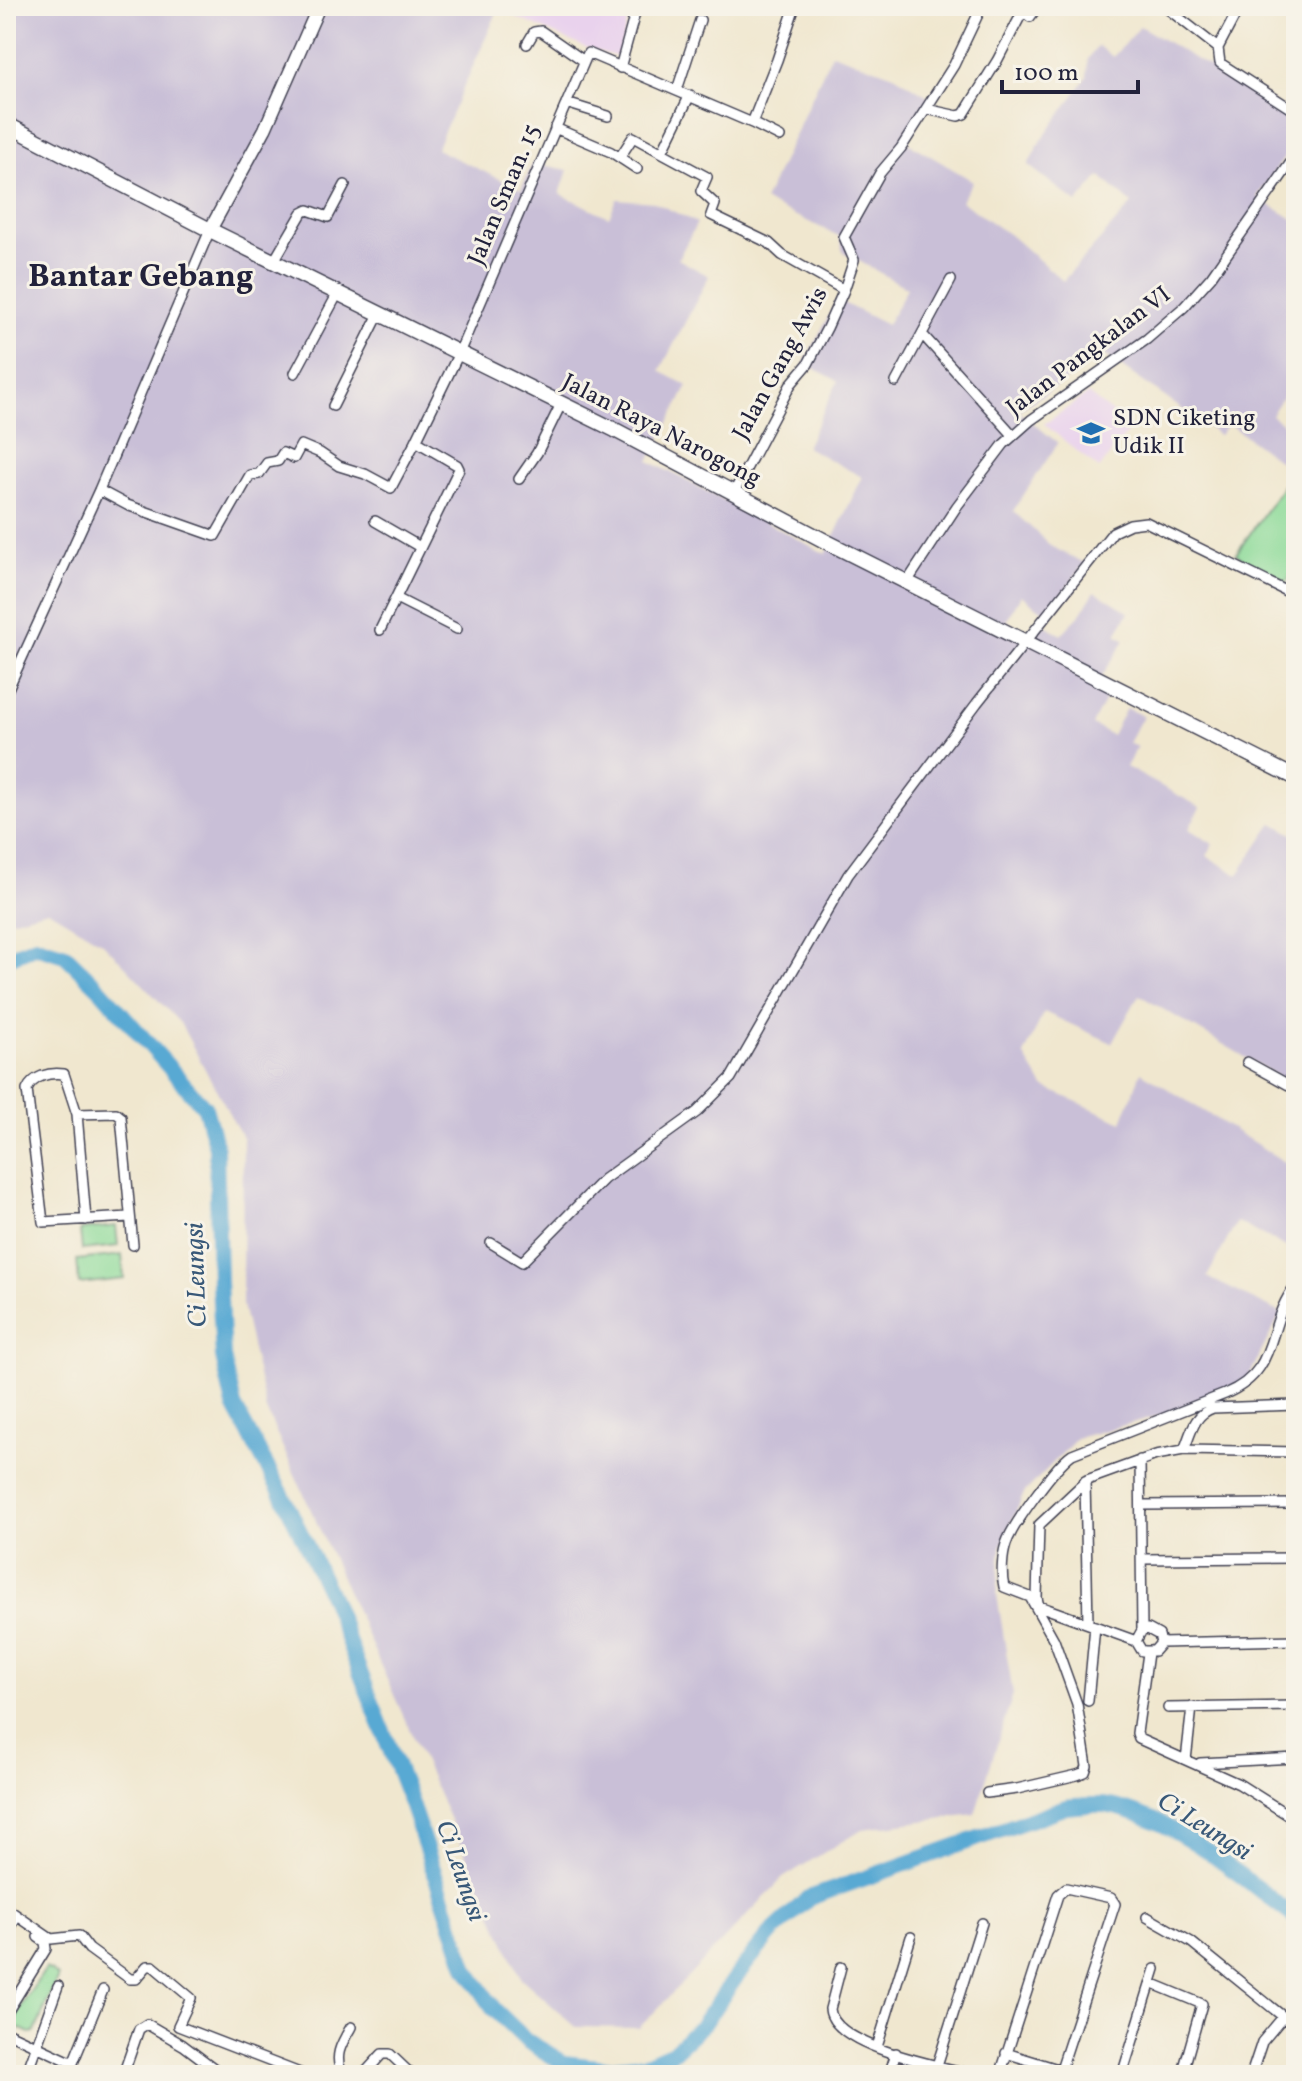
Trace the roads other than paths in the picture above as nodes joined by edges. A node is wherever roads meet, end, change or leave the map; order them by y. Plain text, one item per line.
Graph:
1 (319, 6) edge
2 (637, 6) edge
3 (795, 6) edge
4 (982, 6) edge
5 (1038, 6) edge
6 (1164, 6) edge
7 (1240, 6) edge
8 (1020, 9) edge
9 (700, 20) dead end
10 (527, 44) dead end
11 (1218, 48) junction
12 (586, 57) junction
13 (620, 68) junction
14 (677, 90) junction
15 (690, 95) junction
16 (566, 103) junction
17 (926, 109) junction
18 (1296, 112) edge
19 (608, 116) dead end
20 (752, 123) junction
21 (6, 124) edge
22 (555, 128) junction
23 (780, 137) dead end
24 (662, 152) junction
25 (620, 157) junction
26 (1294, 162) edge
27 (637, 169) dead end
28 (345, 185) dead end
29 (210, 230) junction
30 (274, 261) junction
31 (951, 280) dead end
32 (844, 290) junction
33 (338, 293) junction
34 (379, 314) junction
35 (922, 334) junction
36 (459, 353) junction
37 (295, 373) dead end
38 (896, 382) dead end
39 (561, 404) junction
40 (333, 406) dead end
41 (1013, 435) junction
42 (416, 441) junction
43 (519, 479) dead end
44 (99, 490) junction
45 (734, 492) junction
46 (375, 521) dead end
47 (420, 547) junction
48 (907, 582) junction
49 (1296, 596) edge
50 (396, 598) junction
51 (457, 629) dead end
52 (380, 630) dead end
53 (1025, 640) junction
54 (6, 693) edge
55 (1296, 778) edge
56 (1247, 1062) dead end
57 (1296, 1089) edge
58 (77, 1114) junction
59 (129, 1217) junction
60 (86, 1220) junction
61 (491, 1243) dead end
62 (133, 1245) dead end
63 (1296, 1285) edge
64 (1296, 1405) edge
65 (1184, 1450) junction
66 (1296, 1452) edge
67 (1140, 1460) junction
68 (1085, 1481) junction
69 (1296, 1504) edge
70 (1142, 1505) junction
71 (1296, 1558) edge
72 (1142, 1559) junction
73 (1091, 1624) junction
74 (1142, 1630) junction
75 (1296, 1640) edge
76 (1136, 1641) junction
77 (1161, 1643) junction
78 (1148, 1653) junction
79 (1088, 1701) dead end
80 (1296, 1706) edge
81 (1192, 1707) junction
82 (1168, 1708) dead end
83 (1296, 1758) edge
84 (1191, 1762) junction
85 (987, 1793) dead end
86 (1296, 1820) edge
87 (6, 1908) edge
88 (10, 1917) edge
89 (1147, 1917) dead end
90 (982, 1923) dead end
91 (6, 1934) edge
92 (911, 1937) dead end
93 (841, 1967) dead end
94 (1155, 1969) dead end
95 (1151, 1983) junction
96 (58, 1986) dead end
97 (103, 1990) dead end
98 (10, 2002) edge
99 (6, 2014) edge
100 (1283, 2017) junction
101 (351, 2027) dead end
102 (1296, 2027) edge
103 (6, 2032) edge
104 (36, 2046) junction
105 (877, 2047) junction
106 (896, 2053) junction
107 (1006, 2053) junction
108 (73, 2063) junction
109 (936, 2070) edge
110 (1060, 2073) edge
111 (26, 2075) edge
112 (68, 2075) edge
113 (123, 2075) edge
114 (223, 2075) edge
115 (305, 2075) edge
116 (343, 2075) edge
117 (363, 2075) edge
118 (412, 2075) edge
119 (889, 2075) edge
120 (976, 2075) edge
121 (1000, 2075) edge
122 (1122, 2075) edge
123 (1182, 2075) edge
124 (1251, 2075) edge

1 - 29 street
2 - 13 street
3 - 20 street
4 - 17 street
5 - 8 street
6 - 11 street
7 - 11 street
8 - 17 street
9 - 14 street
10 - 12 street
11 - 18 street
12 - 13 street
12 - 16 street, Jalan Sman. 15
13 - 14 street
14 - 15 street
15 - 20 street
15 - 24 street
16 - 19 street
16 - 22 street, Jalan Sman. 15
17 - 32 street, Jalan Gang Awis
20 - 23 street
21 - 29 main road, Jalan Raya Narogong
22 - 25 street
22 - 36 street, Jalan Sman. 15
24 - 25 street
24 - 32 street
25 - 27 street
26 - 41 street, Jalan Pangkalan VI
28 - 30 street
29 - 30 main road, Jalan Raya Narogong
29 - 44 street
30 - 33 main road, Jalan Raya Narogong
31 - 35 street
32 - 45 street, Jalan Gang Awis
33 - 34 main road, Jalan Raya Narogong
33 - 37 street
34 - 36 main road, Jalan Raya Narogong
34 - 40 street
35 - 38 street
35 - 41 street
36 - 39 main road, Jalan Raya Narogong
36 - 42 street, Jalan Sman. 15
39 - 43 street
39 - 45 main road, Jalan Raya Narogong
41 - 48 street, Jalan Pangkalan VI
42 - 44 street, Jalan Sman. 15
42 - 47 street
44 - 54 street
45 - 48 main road, Jalan Raya Narogong
46 - 47 street
47 - 50 street
48 - 53 main road, Jalan Raya Narogong
49 - 53 street
50 - 51 street
50 - 52 street
53 - 55 main road, Jalan Raya Narogong
53 - 61 street
56 - 57 street
58 - 59 street
58 - 60 street
58 - 60 street
59 - 60 street
59 - 62 street
63 - 85 street
64 - 65 street
65 - 66 street
65 - 67 street
67 - 68 street
67 - 70 street
68 - 73 street
68 - 73 street
69 - 70 street
70 - 72 street
71 - 72 street
72 - 74 street
73 - 76 street
73 - 79 street
74 - 76 street
74 - 77 street
75 - 77 street
76 - 78 street
77 - 78 street
78 - 84 street
80 - 81 street
81 - 82 street
81 - 84 street
83 - 84 street
84 - 86 street
87 - 115 street
88 - 91 street
88 - 98 street
89 - 100 street
90 - 109 street
92 - 105 street
93 - 105 street
94 - 95 street
95 - 122 street
95 - 123 street
96 - 104 street
97 - 108 street
98 - 99 street
100 - 102 street
100 - 124 street
101 - 116 street
103 - 104 street
104 - 108 street
104 - 111 street
105 - 106 street
106 - 109 street
106 - 119 street
107 - 110 street
107 - 110 street
107 - 121 street
108 - 112 street
109 - 120 street
113 - 114 street
117 - 118 street

